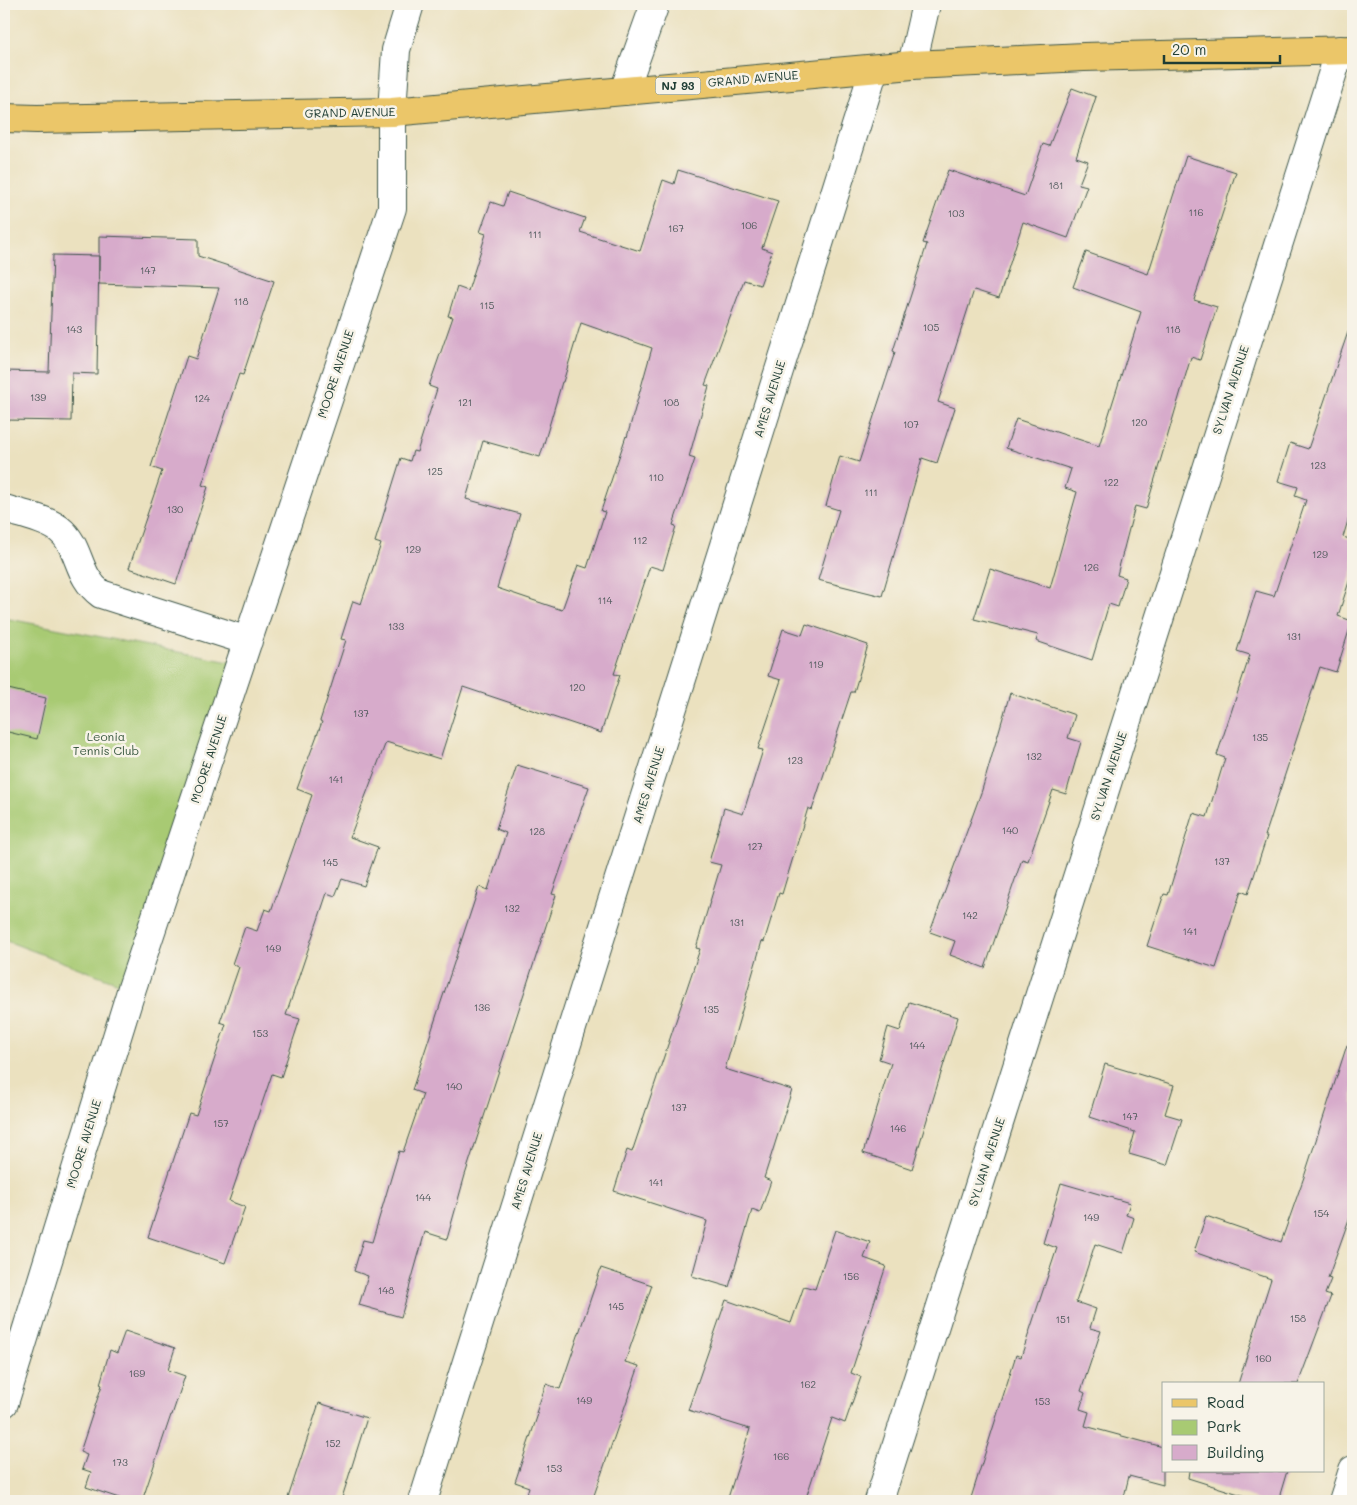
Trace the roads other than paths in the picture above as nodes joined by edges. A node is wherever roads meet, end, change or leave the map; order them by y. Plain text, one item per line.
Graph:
1 (410, 4) edge
2 (655, 4) edge
3 (926, 4) edge
4 (1346, 50) edge
5 (912, 65) junction
6 (874, 68) junction
7 (624, 91) junction
8 (392, 112) junction
9 (4, 118) edge
10 (4, 509) edge
11 (248, 641) junction
12 (4, 1403) edge
13 (1353, 1470) edge
14 (423, 1501) edge
15 (879, 1501) edge
16 (1343, 1501) edge

1 - 8 street, MOORE AVENUE
2 - 7 street
3 - 5 street
4 - 5 main road, GRAND AVENUE / NJ 93
4 - 15 street, SYLVAN AVENUE
5 - 6 main road, GRAND AVENUE / NJ 93
6 - 7 main road, GRAND AVENUE / NJ 93
6 - 14 street, AMES AVENUE
7 - 8 main road, GRAND AVENUE / NJ 93
8 - 9 main road, GRAND AVENUE / NJ 93
8 - 11 street, MOORE AVENUE
10 - 11 street
11 - 12 street, MOORE AVENUE
13 - 16 street

